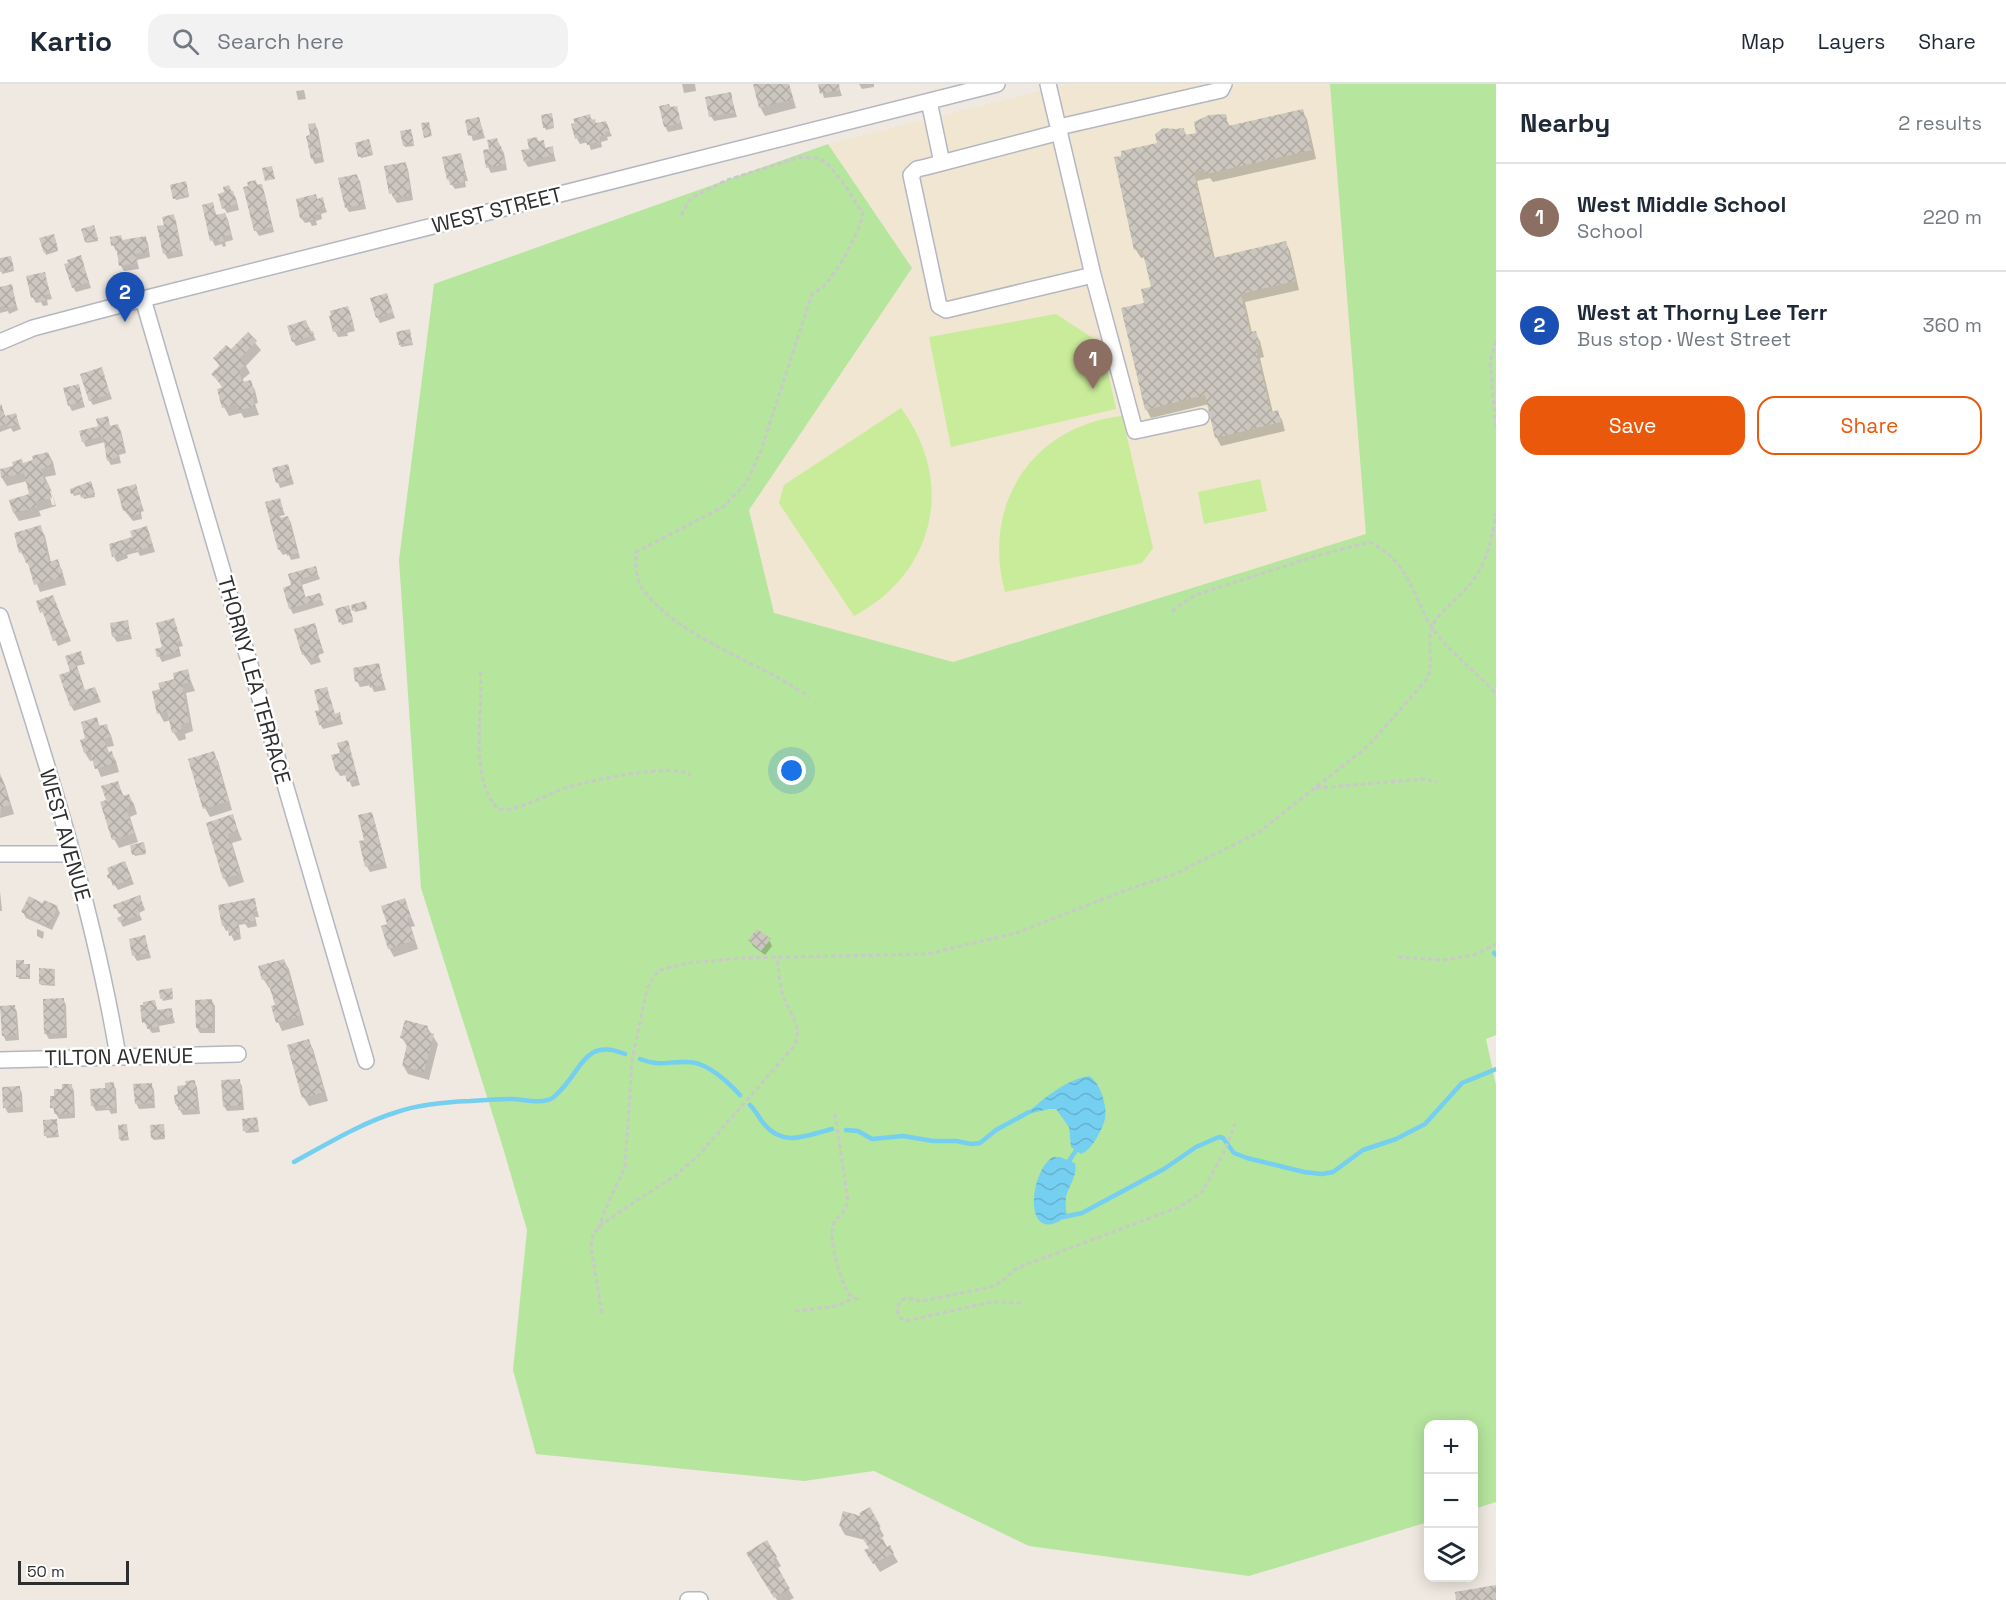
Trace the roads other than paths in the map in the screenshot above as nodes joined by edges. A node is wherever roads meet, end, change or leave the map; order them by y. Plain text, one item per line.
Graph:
1 (997, 84) edge
2 (1048, 84) edge
3 (1224, 84) edge
4 (929, 101) junction
5 (1060, 130) junction
6 (942, 163) junction
7 (1093, 275) junction
8 (143, 299) junction
9 (0, 342) edge
10 (1201, 417) dead end
11 (1, 626) edge
12 (0, 854) edge
13 (72, 854) junction
14 (238, 1054) dead end
15 (118, 1056) junction
16 (0, 1060) edge
17 (366, 1061) dead end
18 (688, 1600) edge
19 (700, 1600) edge

1 - 4 street, WEST STREET
2 - 5 street
3 - 5 street
4 - 6 street
4 - 8 street, WEST STREET
5 - 6 street
5 - 7 street
6 - 7 street
7 - 10 street
8 - 9 street, WEST STREET
8 - 17 street, THORNY LEA TERRACE
11 - 13 street, WEST AVENUE
12 - 13 street
13 - 15 street, WEST AVENUE
14 - 15 street, TILTON AVENUE
15 - 16 street, TILTON AVENUE
18 - 19 street

